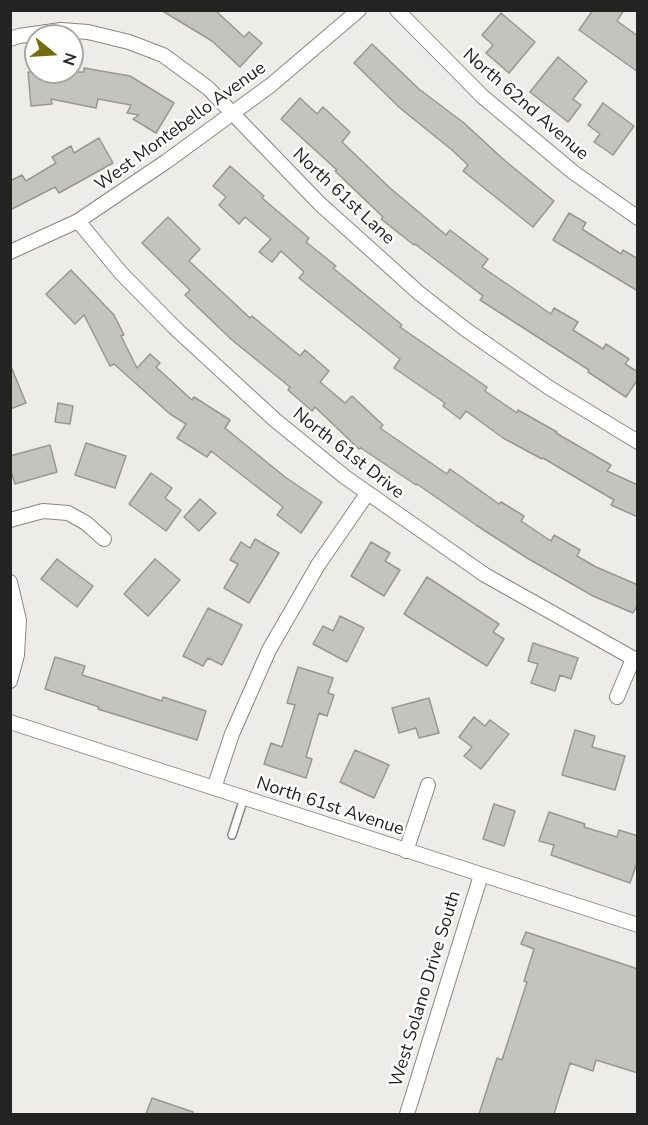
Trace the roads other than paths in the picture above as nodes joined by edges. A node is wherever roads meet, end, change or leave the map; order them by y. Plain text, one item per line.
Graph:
1 (359, 10) edge
2 (397, 10) edge
3 (10, 39) edge
4 (232, 114) junction
5 (638, 218) edge
6 (78, 222) junction
7 (10, 252) edge
8 (638, 442) edge
9 (367, 494) junction
10 (10, 520) edge
11 (104, 540) dead end
12 (10, 582) edge
13 (635, 660) edge
14 (10, 681) edge
15 (617, 697) dead end
16 (10, 722) edge
17 (428, 784) dead end
18 (214, 788) junction
19 (244, 798) junction
20 (232, 835) dead end
21 (406, 851) junction
22 (480, 875) junction
23 (638, 925) edge
24 (407, 1114) edge

1 - 4 street, West Montebello Avenue
2 - 5 street, North 62nd Avenue
3 - 4 street, North 61st Lane
4 - 6 street, West Montebello Avenue
4 - 8 street, North 61st Lane
6 - 7 street, West Montebello Avenue
6 - 9 street, North 61st Drive
9 - 13 street, North 61st Drive
9 - 18 street
10 - 11 street
12 - 14 street
13 - 15 street
16 - 18 street, North 61st Avenue
17 - 21 street
18 - 19 street, North 61st Avenue
19 - 20 lane
19 - 21 street, North 61st Avenue
21 - 22 street, North 61st Avenue
22 - 23 street, North 61st Avenue
22 - 24 street, West Solano Drive South

